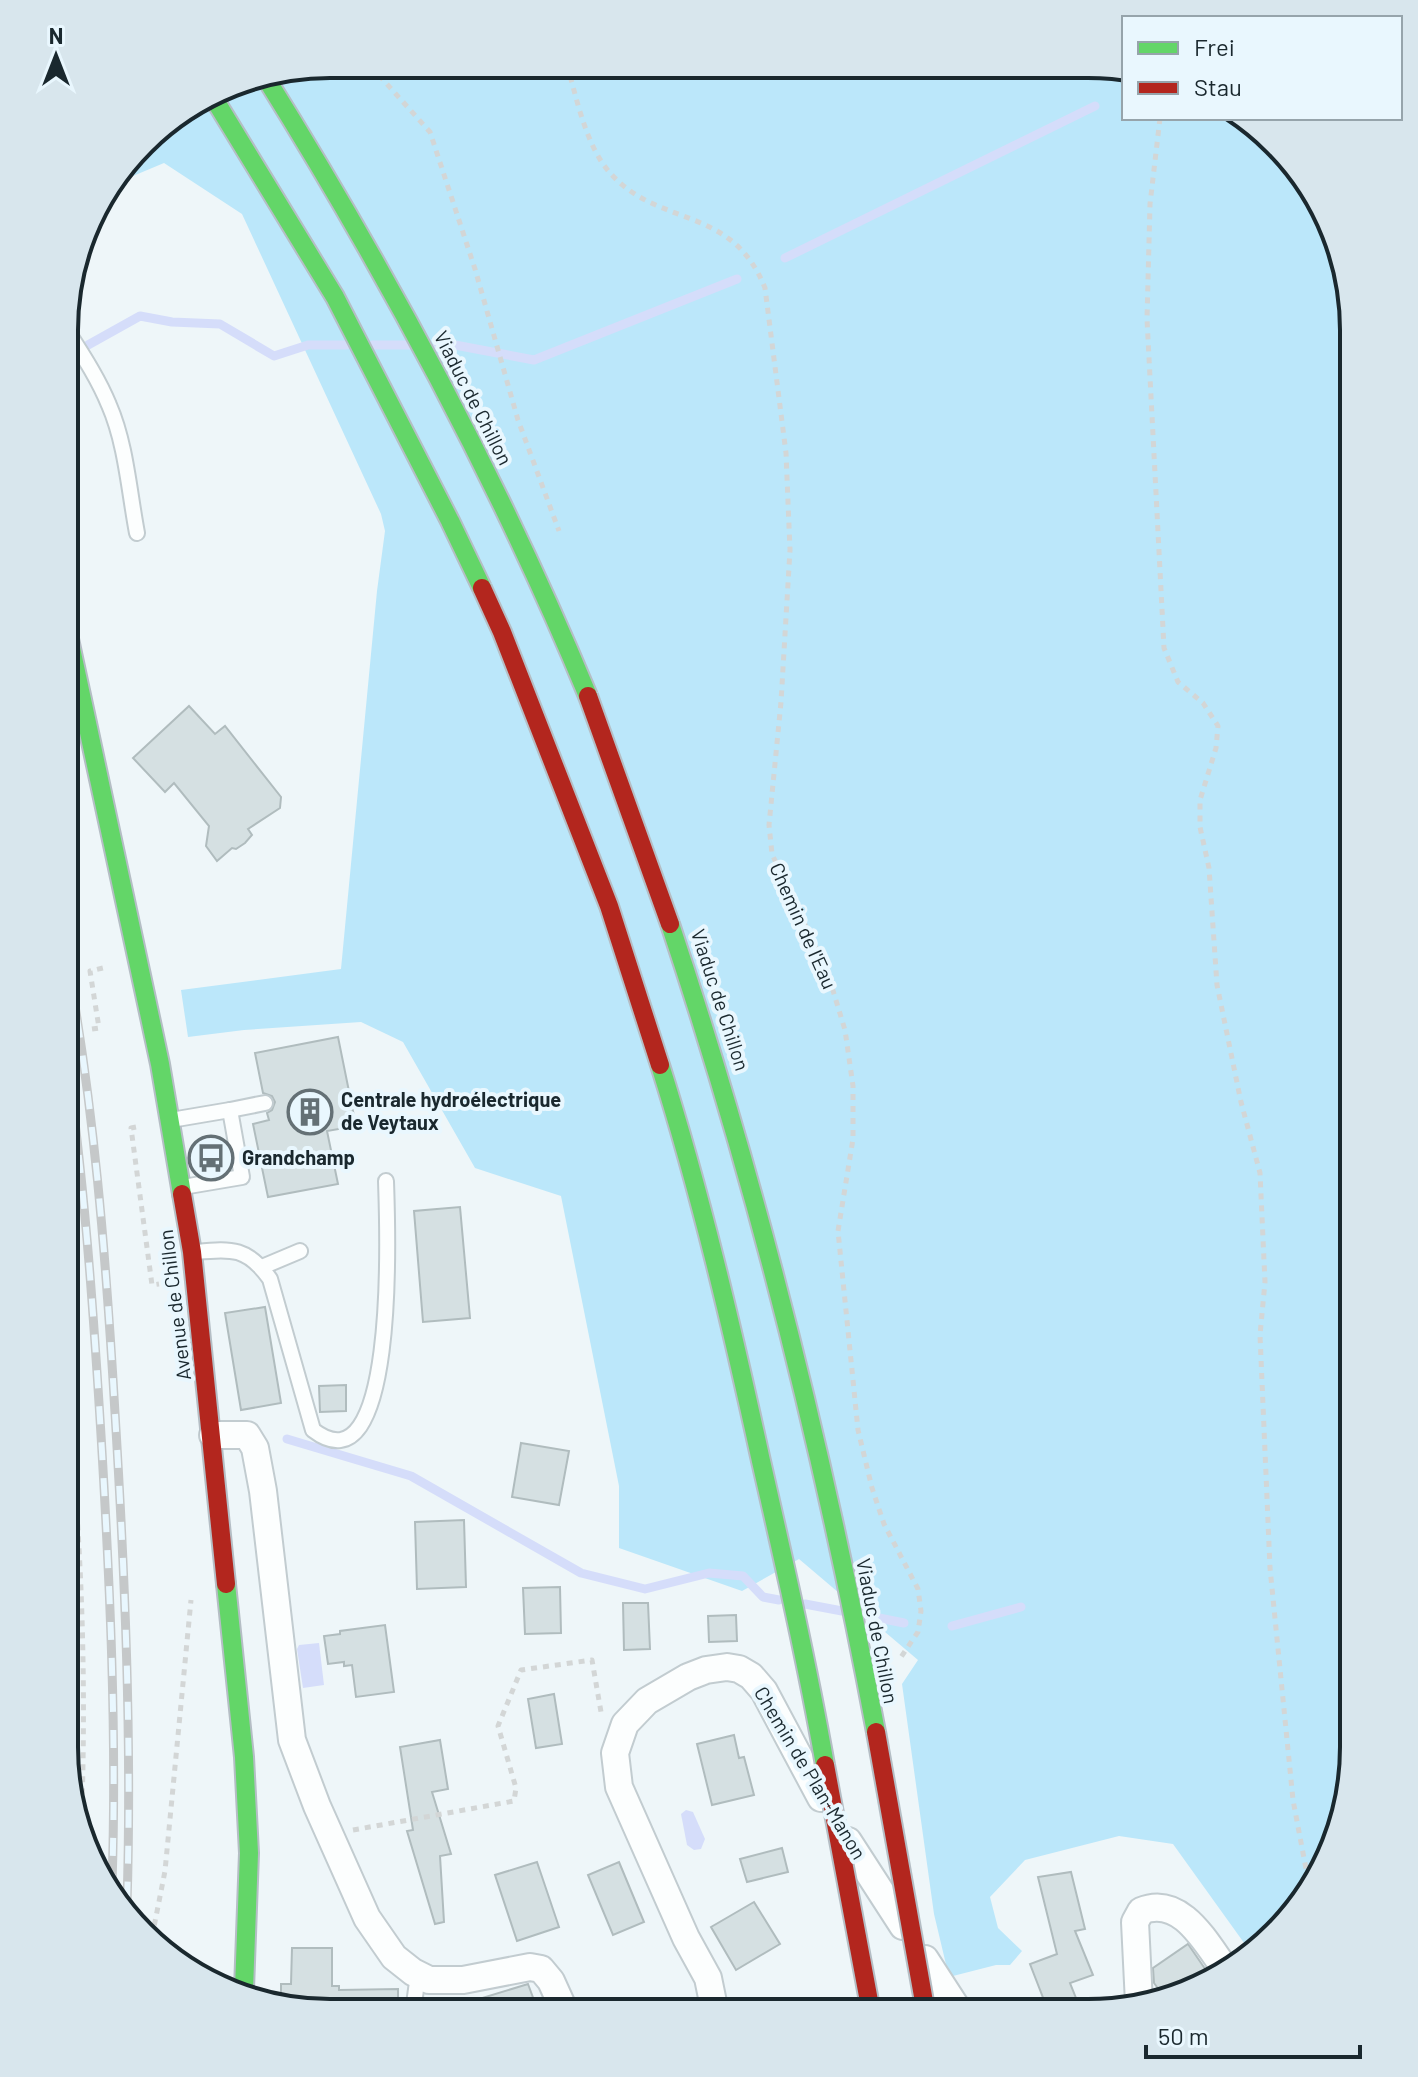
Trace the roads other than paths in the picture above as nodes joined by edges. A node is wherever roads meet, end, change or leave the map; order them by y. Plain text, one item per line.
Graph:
1 (270, 86) edge
2 (218, 105) edge
3 (78, 348) edge
4 (137, 533) dead end
5 (78, 682) edge
6 (265, 1103) dead end
7 (230, 1110) junction
8 (171, 1120) junction
9 (386, 1181) dead end
10 (183, 1187) junction
11 (300, 1251) dead end
12 (192, 1252) junction
13 (262, 1267) junction
14 (213, 1435) junction
15 (1219, 1961) edge
16 (418, 1975) junction
17 (244, 1984) edge
18 (1139, 1993) edge
19 (415, 1999) edge
20 (558, 1999) edge
21 (712, 1999) edge
22 (869, 1999) edge
23 (923, 1999) edge
24 (951, 1999) edge

1 - 23 main road, Viaduc de Chillon, bridge
2 - 22 main road, bridge
3 - 4 lane
5 - 8 main road, Avenue de Chillon
6 - 7 lane
7 - 8 lane
7 - 10 lane
8 - 10 main road, Avenue de Chillon
9 - 13 lane
10 - 12 main road, Avenue de Chillon
11 - 13 lane
12 - 13 lane
12 - 14 main road, Avenue de Chillon
14 - 16 street
14 - 17 main road, Avenue de Chillon
15 - 18 street
16 - 19 lane
16 - 20 street
21 - 24 street, Chemin de Plan-Manon

